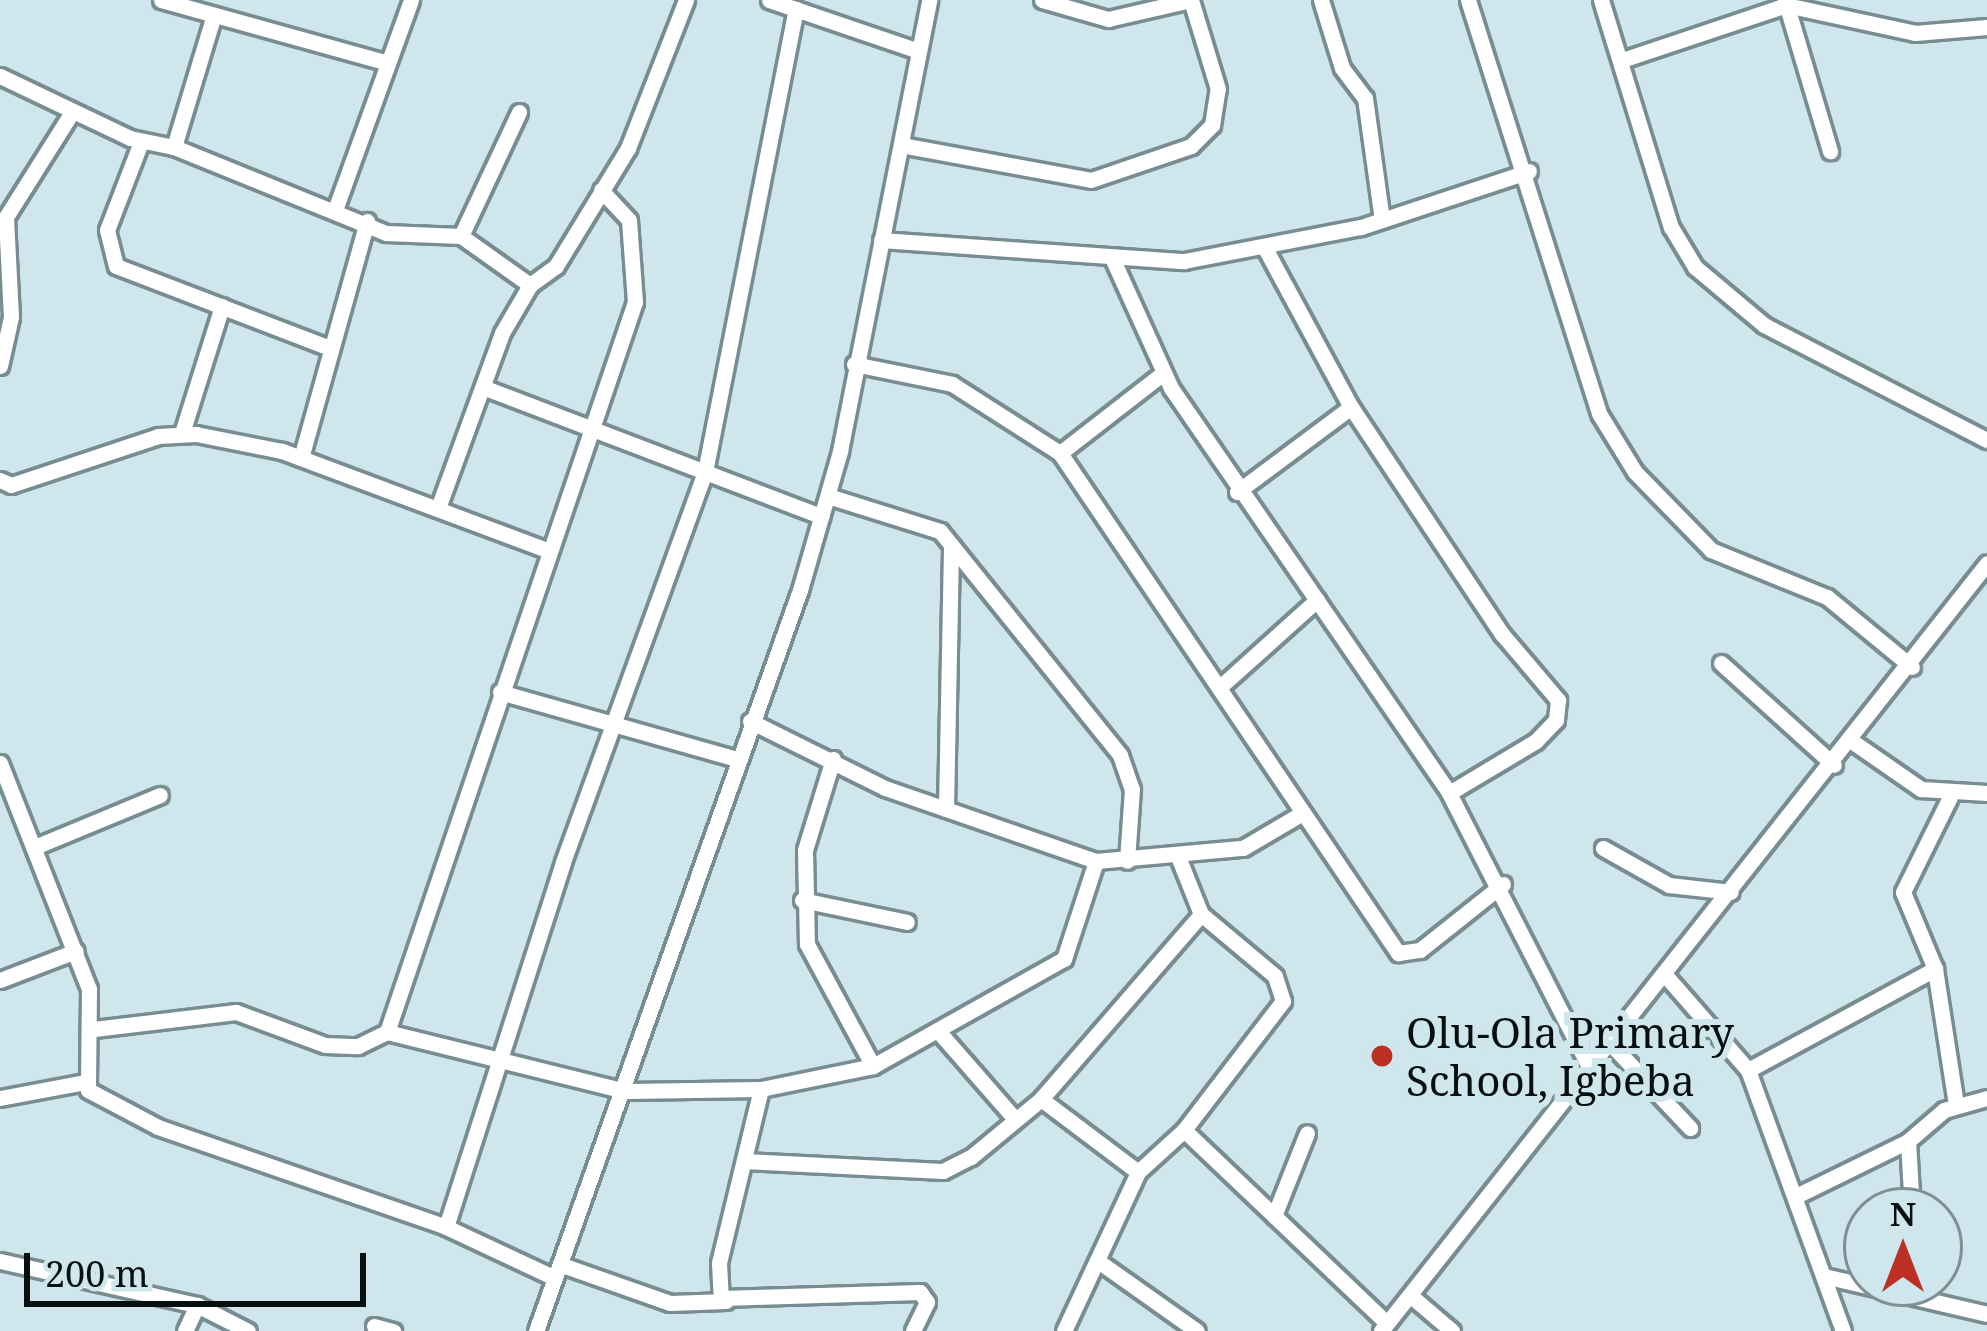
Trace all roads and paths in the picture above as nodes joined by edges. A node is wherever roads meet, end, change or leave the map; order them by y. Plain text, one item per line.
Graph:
1 (161, 0) edge
2 (411, 0) edge
3 (686, 0) edge
4 (769, 0) edge
5 (929, 0) edge
6 (1042, 0) edge
7 (1124, 0) edge
8 (1190, 0) edge
9 (1321, 0) edge
10 (1468, 0) edge
11 (1601, 0) edge
12 (1786, 3) edge
13 (796, 9) junction
14 (213, 18) junction
15 (1129, 18) junction
16 (1987, 27) edge
17 (919, 51) junction
18 (1622, 59) junction
19 (385, 62) junction
20 (0, 76) edge
21 (72, 112) junction
22 (519, 112) dead end
23 (141, 142) junction
24 (901, 145) junction
25 (174, 147) junction
26 (1830, 151) dead end
27 (1529, 171) junction
28 (601, 190) junction
29 (335, 210) junction
30 (367, 220) junction
31 (1382, 220) junction
32 (461, 236) junction
33 (881, 240) junction
34 (1266, 250) junction
35 (1113, 260) junction
36 (4, 284) edge
37 (530, 285) junction
38 (223, 306) junction
39 (330, 348) junction
40 (854, 364) junction
41 (0, 366) edge
42 (1163, 373) junction
43 (484, 388) junction
44 (1351, 407) junction
45 (596, 430) junction
46 (182, 433) junction
47 (1987, 440) edge
48 (1060, 453) junction
49 (302, 458) junction
50 (705, 472) junction
51 (0, 480) edge
52 (1238, 492) junction
53 (828, 496) junction
54 (438, 508) junction
55 (821, 516) junction
56 (951, 545) junction
57 (550, 550) junction
58 (1987, 562) edge
59 (1317, 600) junction
60 (1721, 663) dead end
61 (1912, 667) junction
62 (1221, 686) junction
63 (500, 692) junction
64 (750, 721) junction
65 (614, 725) junction
66 (1852, 742) junction
67 (833, 758) junction
68 (737, 759) junction
69 (0, 763) edge
70 (1834, 765) junction
71 (1449, 793) junction
72 (1987, 793) edge
73 (160, 795) dead end
74 (1950, 797) junction
75 (946, 809) junction
76 (1299, 815) junction
77 (37, 846) junction
78 (1603, 848) dead end
79 (1179, 859) junction
80 (1096, 861) junction
81 (1127, 861) junction
82 (1503, 884) junction
83 (1731, 892) junction
84 (802, 900) junction
85 (1201, 914) junction
86 (907, 922) dead end
87 (76, 951) junction
88 (1935, 969) junction
89 (1666, 976) junction
90 (0, 980) edge
91 (94, 1029) junction
92 (387, 1032) junction
93 (939, 1032) junction
94 (1610, 1042) junction
95 (501, 1066) junction
96 (873, 1066) junction
97 (1590, 1069) junction
98 (1748, 1070) junction
99 (85, 1082) junction
100 (760, 1089) junction
101 (626, 1091) junction
102 (0, 1098) edge
103 (1987, 1098) edge
104 (1041, 1099) junction
105 (1956, 1105) junction
106 (1015, 1120) junction
107 (1690, 1128) dead end
108 (1184, 1130) junction
109 (1307, 1133) dead end
110 (1908, 1142) junction
111 (744, 1161) junction
112 (1138, 1172) junction
113 (1911, 1187) edge
114 (1798, 1195) junction
115 (1274, 1216) junction
116 (446, 1227) junction
117 (0, 1261) edge
118 (1098, 1261) junction
119 (558, 1271) junction
120 (1824, 1276) junction
121 (1843, 1279) edge
122 (1411, 1297) junction
123 (730, 1301) junction
124 (197, 1305) junction
125 (374, 1326) dead end
126 (1384, 1327) edge
127 (185, 1331) edge
128 (248, 1331) edge
129 (393, 1331) edge
130 (536, 1331) edge
131 (913, 1331) edge
132 (1064, 1331) edge
133 (1197, 1331) edge
134 (1452, 1331) edge
135 (1843, 1331) edge

1 - 14 street
2 - 19 street
3 - 28 street
4 - 13 street
5 - 17 street
6 - 15 street
7 - 15 street
8 - 15 street
8 - 24 street
9 - 31 street
10 - 27 street
11 - 18 street
12 - 16 street
12 - 18 street
12 - 26 street
13 - 17 street
13 - 50 street
14 - 19 street
14 - 25 street
17 - 24 street
18 - 47 street
19 - 29 street
20 - 21 street
21 - 23 street
21 - 36 street
22 - 32 street
23 - 25 street
23 - 38 street
24 - 33 street
25 - 29 street
27 - 31 street
27 - 61 street
28 - 37 street
28 - 45 street
29 - 30 street
30 - 32 street
30 - 39 street
31 - 34 street
32 - 37 street
33 - 35 street
33 - 40 street
34 - 35 street
34 - 44 street
35 - 42 street
36 - 41 street
37 - 43 street
38 - 39 street
38 - 46 street
39 - 49 street
40 - 48 street
40 - 53 street
42 - 48 street
42 - 52 street
43 - 45 street
43 - 54 street
44 - 52 street
44 - 71 street
45 - 50 street
45 - 57 street
46 - 49 street
46 - 51 street
48 - 62 street
49 - 54 street
50 - 55 street
50 - 65 street
52 - 59 street
53 - 55 street
53 - 56 street
54 - 57 street
55 - 64 street
56 - 75 street
56 - 81 street
57 - 63 street
58 - 61 street
59 - 62 street
59 - 71 street
60 - 70 street
61 - 66 street
62 - 76 street
63 - 65 street
63 - 92 street
64 - 67 street
64 - 68 street
65 - 68 street
65 - 95 street
66 - 70 street
66 - 74 street
67 - 75 street
67 - 84 street
68 - 101 street
69 - 77 street
70 - 83 street
71 - 82 street
72 - 74 street
73 - 77 street
74 - 88 street
75 - 80 street
76 - 79 street
76 - 82 street
77 - 87 street
78 - 83 street
79 - 81 street
79 - 85 street
80 - 81 street
80 - 93 street
82 - 97 street
83 - 89 street
84 - 86 street
84 - 96 street
85 - 104 street
85 - 108 street
87 - 90 street
87 - 91 street
88 - 98 street
88 - 105 street
89 - 94 street
89 - 98 street
91 - 92 street
91 - 99 street
92 - 95 street
93 - 96 street
93 - 106 street
94 - 97 street
94 - 107 street
95 - 101 street
95 - 116 street
96 - 100 street
97 - 122 street
98 - 114 street
99 - 102 street
99 - 116 street
100 - 101 street
100 - 111 street
101 - 119 street
103 - 105 street
104 - 106 street
104 - 112 street
105 - 110 street
106 - 111 street
108 - 112 street
108 - 115 street
109 - 115 street
110 - 113 street
110 - 114 street
111 - 123 street
112 - 118 street
114 - 120 street
115 - 126 street
116 - 119 street
117 - 124 street
118 - 132 street
118 - 133 street
119 - 123 street
119 - 130 street
120 - 121 street
120 - 135 street
122 - 126 street
122 - 134 street
123 - 131 street
124 - 127 street
124 - 128 street
125 - 129 street

